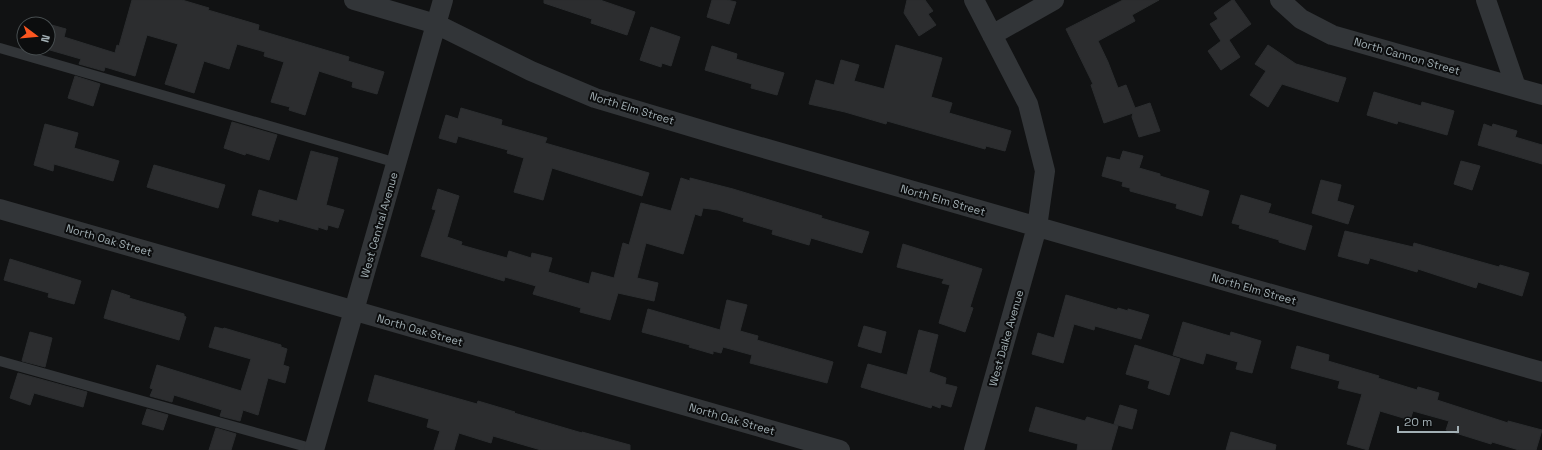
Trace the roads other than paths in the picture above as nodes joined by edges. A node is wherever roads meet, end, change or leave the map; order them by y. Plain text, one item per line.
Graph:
1 (354, 0) edge
2 (443, 0) edge
3 (974, 0) edge
4 (1054, 0) edge
5 (1280, 0) edge
6 (1486, 0) edge
7 (436, 24) junction
8 (992, 36) junction
9 (0, 48) edge
10 (1516, 87) junction
11 (1542, 95) edge
12 (397, 163) junction
13 (0, 209) edge
14 (1037, 227) junction
15 (355, 311) junction
16 (0, 361) edge
17 (1542, 372) edge
18 (314, 450) edge
19 (840, 450) edge
20 (974, 450) edge

1 - 7 street, North Elm Street
2 - 7 street, West Central Avenue
3 - 8 street, West Dalke Avenue
4 - 8 street
5 - 10 street, North Cannon Street
6 - 10 street
7 - 12 street, West Central Avenue
7 - 14 street, North Elm Street
8 - 14 street, West Dalke Avenue
9 - 12 lane
10 - 11 street, North Cannon Street
12 - 15 street, West Central Avenue
13 - 15 street, North Oak Street
14 - 17 street, North Elm Street
14 - 20 street, West Dalke Avenue
15 - 18 street, West Central Avenue
15 - 19 street, North Oak Street
16 - 18 lane

